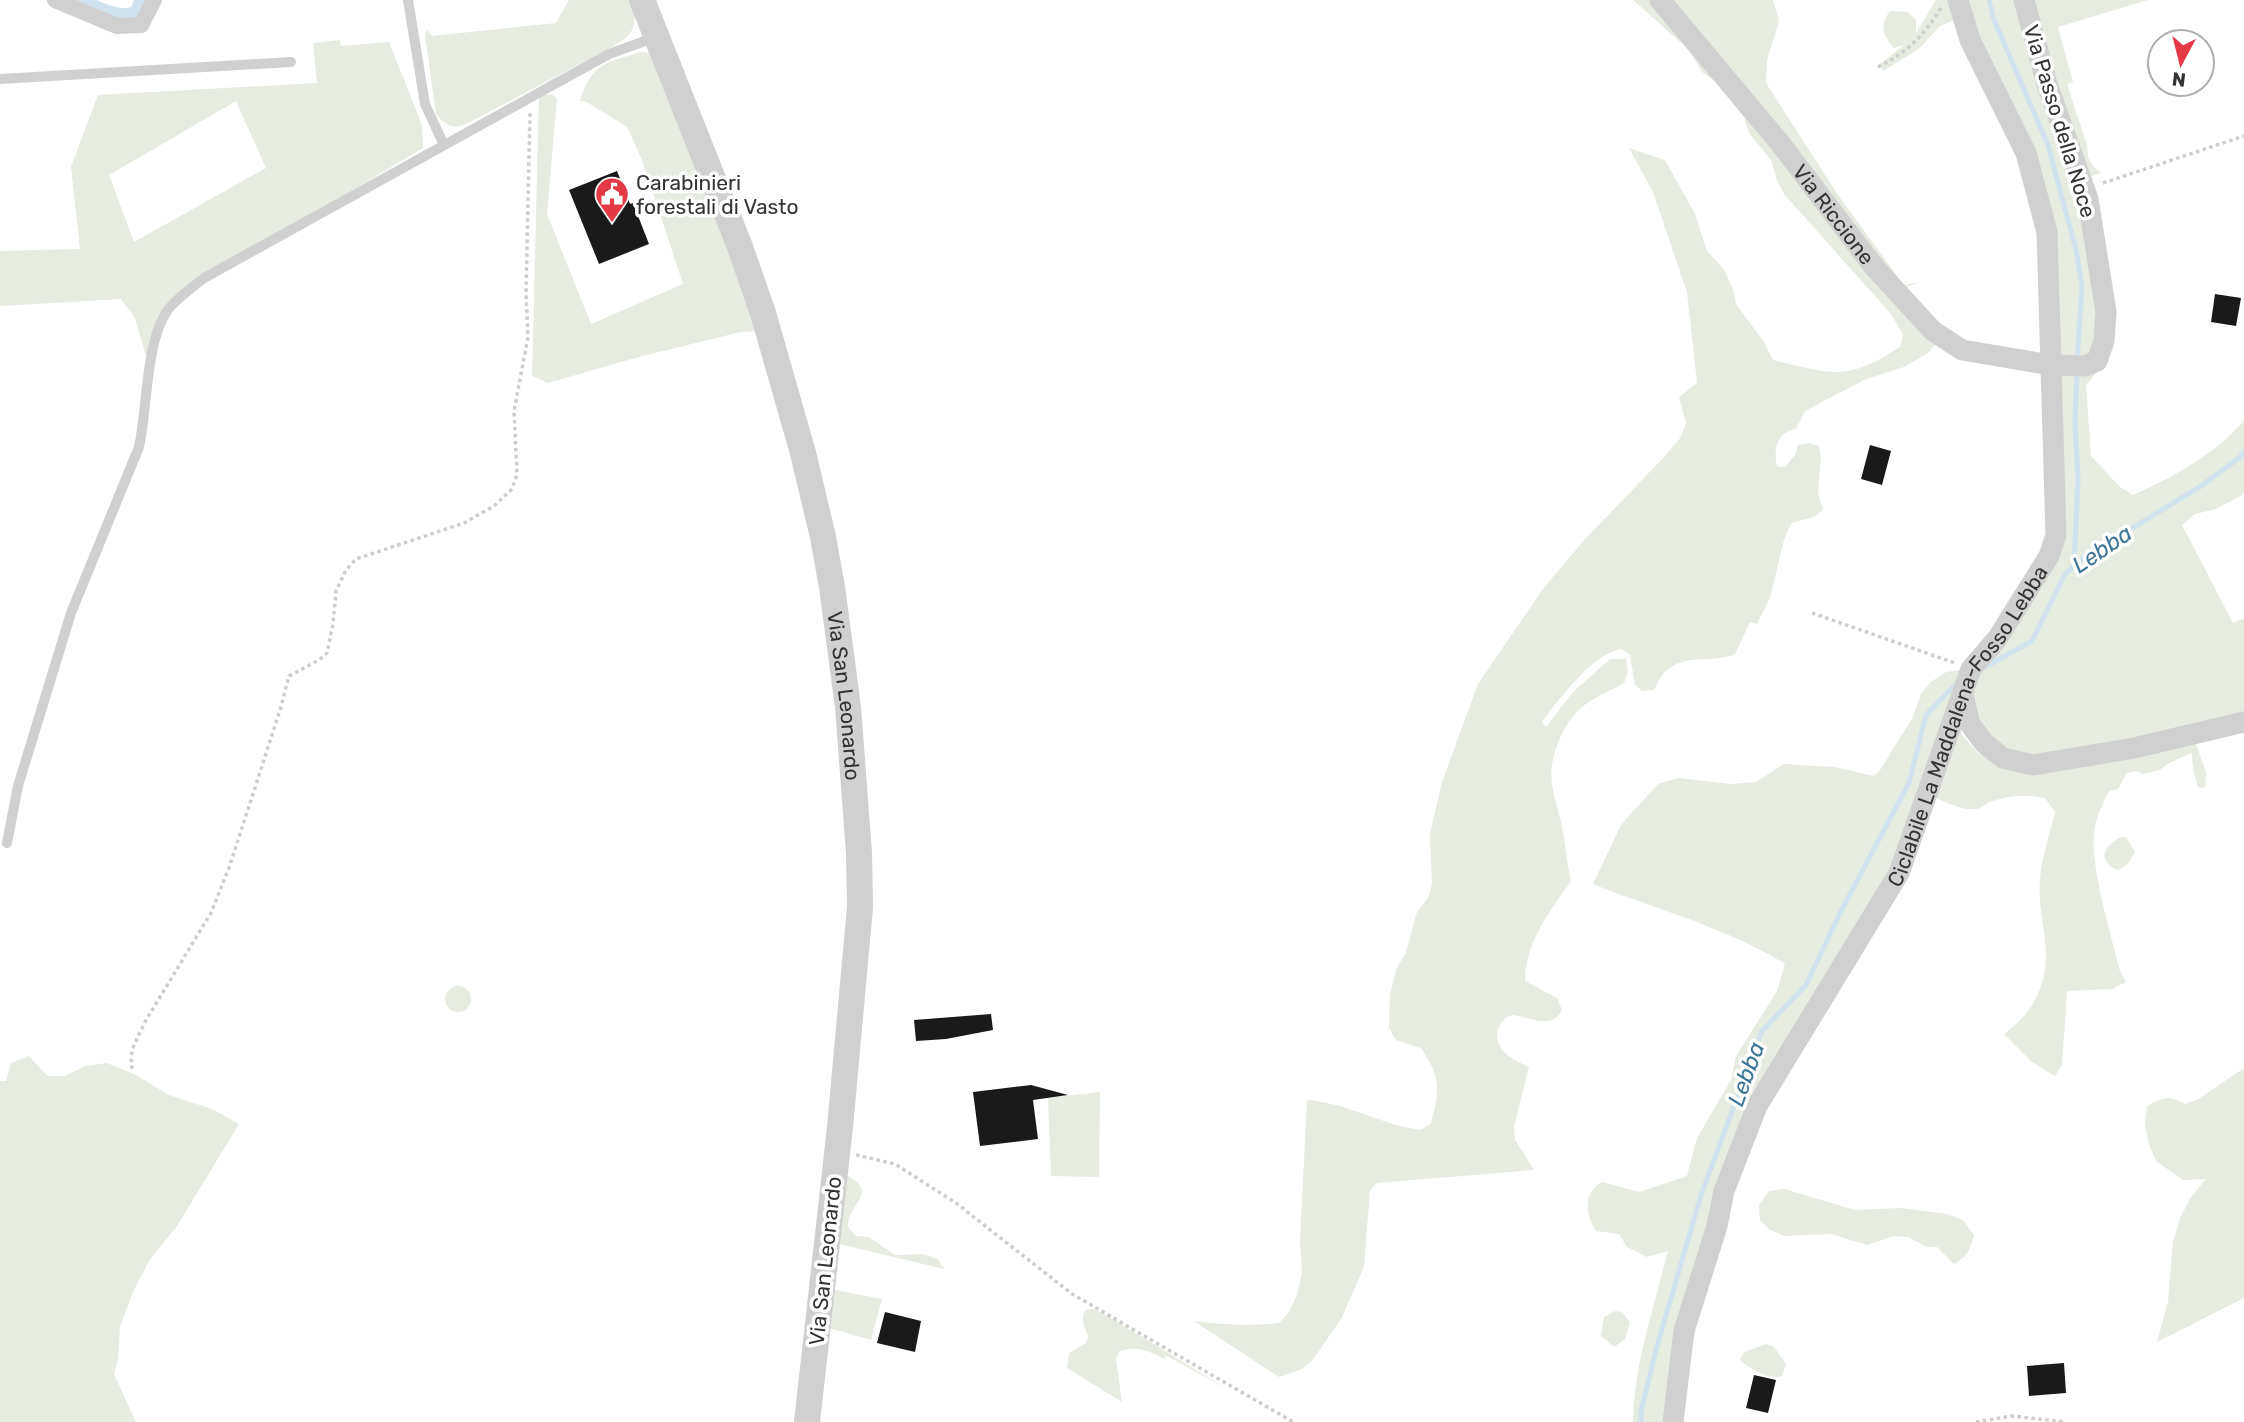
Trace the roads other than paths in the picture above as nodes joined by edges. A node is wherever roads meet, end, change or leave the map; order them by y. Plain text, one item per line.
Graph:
1 (55, 0) edge
2 (154, 0) edge
3 (408, 0) edge
4 (642, 0) edge
5 (1660, 0) edge
6 (1958, 0) edge
7 (2024, 0) edge
8 (656, 37) junction
9 (291, 62) dead end
10 (0, 79) edge
11 (444, 145) junction
12 (2066, 366) junction
13 (1962, 694) junction
14 (2244, 722) edge
15 (7, 843) dead end
16 (807, 1422) edge
17 (1673, 1422) edge

1 - 2 street
3 - 11 lane
4 - 8 street, Via San Leonardo
5 - 12 street, Via Riccione
6 - 12 street, Ciclabile La Maddalena-Fosso Lebba
7 - 12 street, Via Passo della Noce
8 - 11 lane
8 - 16 street, Via San Leonardo
9 - 10 lane
11 - 15 lane
12 - 13 street, Ciclabile La Maddalena-Fosso Lebba
13 - 14 street
13 - 17 street, Ciclabile La Maddalena-Fosso Lebba

